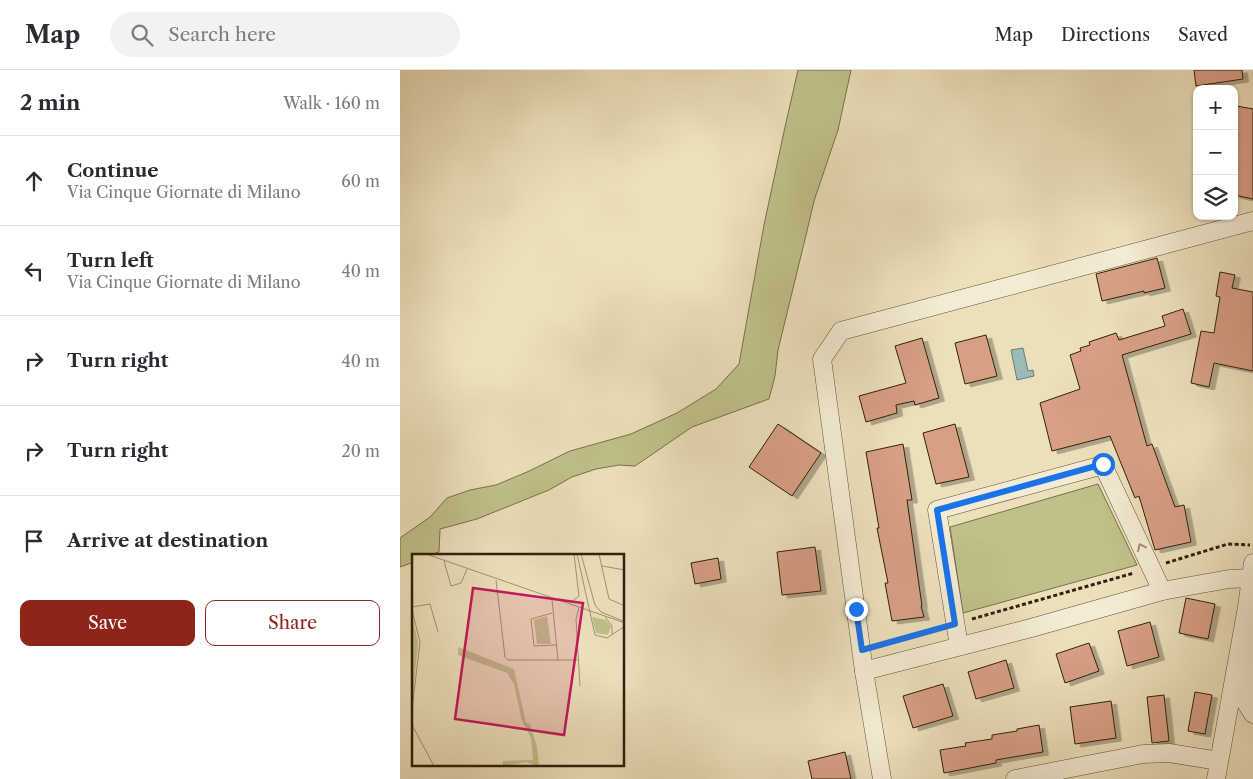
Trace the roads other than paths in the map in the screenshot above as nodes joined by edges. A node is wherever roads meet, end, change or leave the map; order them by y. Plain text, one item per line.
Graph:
1 (1253, 221) edge
2 (1252, 570) edge
3 (1162, 591) junction
4 (1247, 607) junction
5 (959, 646) junction
6 (864, 671) junction
7 (1253, 714) edge
8 (1219, 761) junction
9 (882, 779) edge
10 (1015, 779) edge
11 (1216, 779) edge

1 - 6 street
2 - 3 street
2 - 4 street
3 - 5 street
3 -> 5 street
4 - 7 street
4 - 8 street
5 - 6 street
6 - 9 street
8 - 10 street
8 - 11 street

